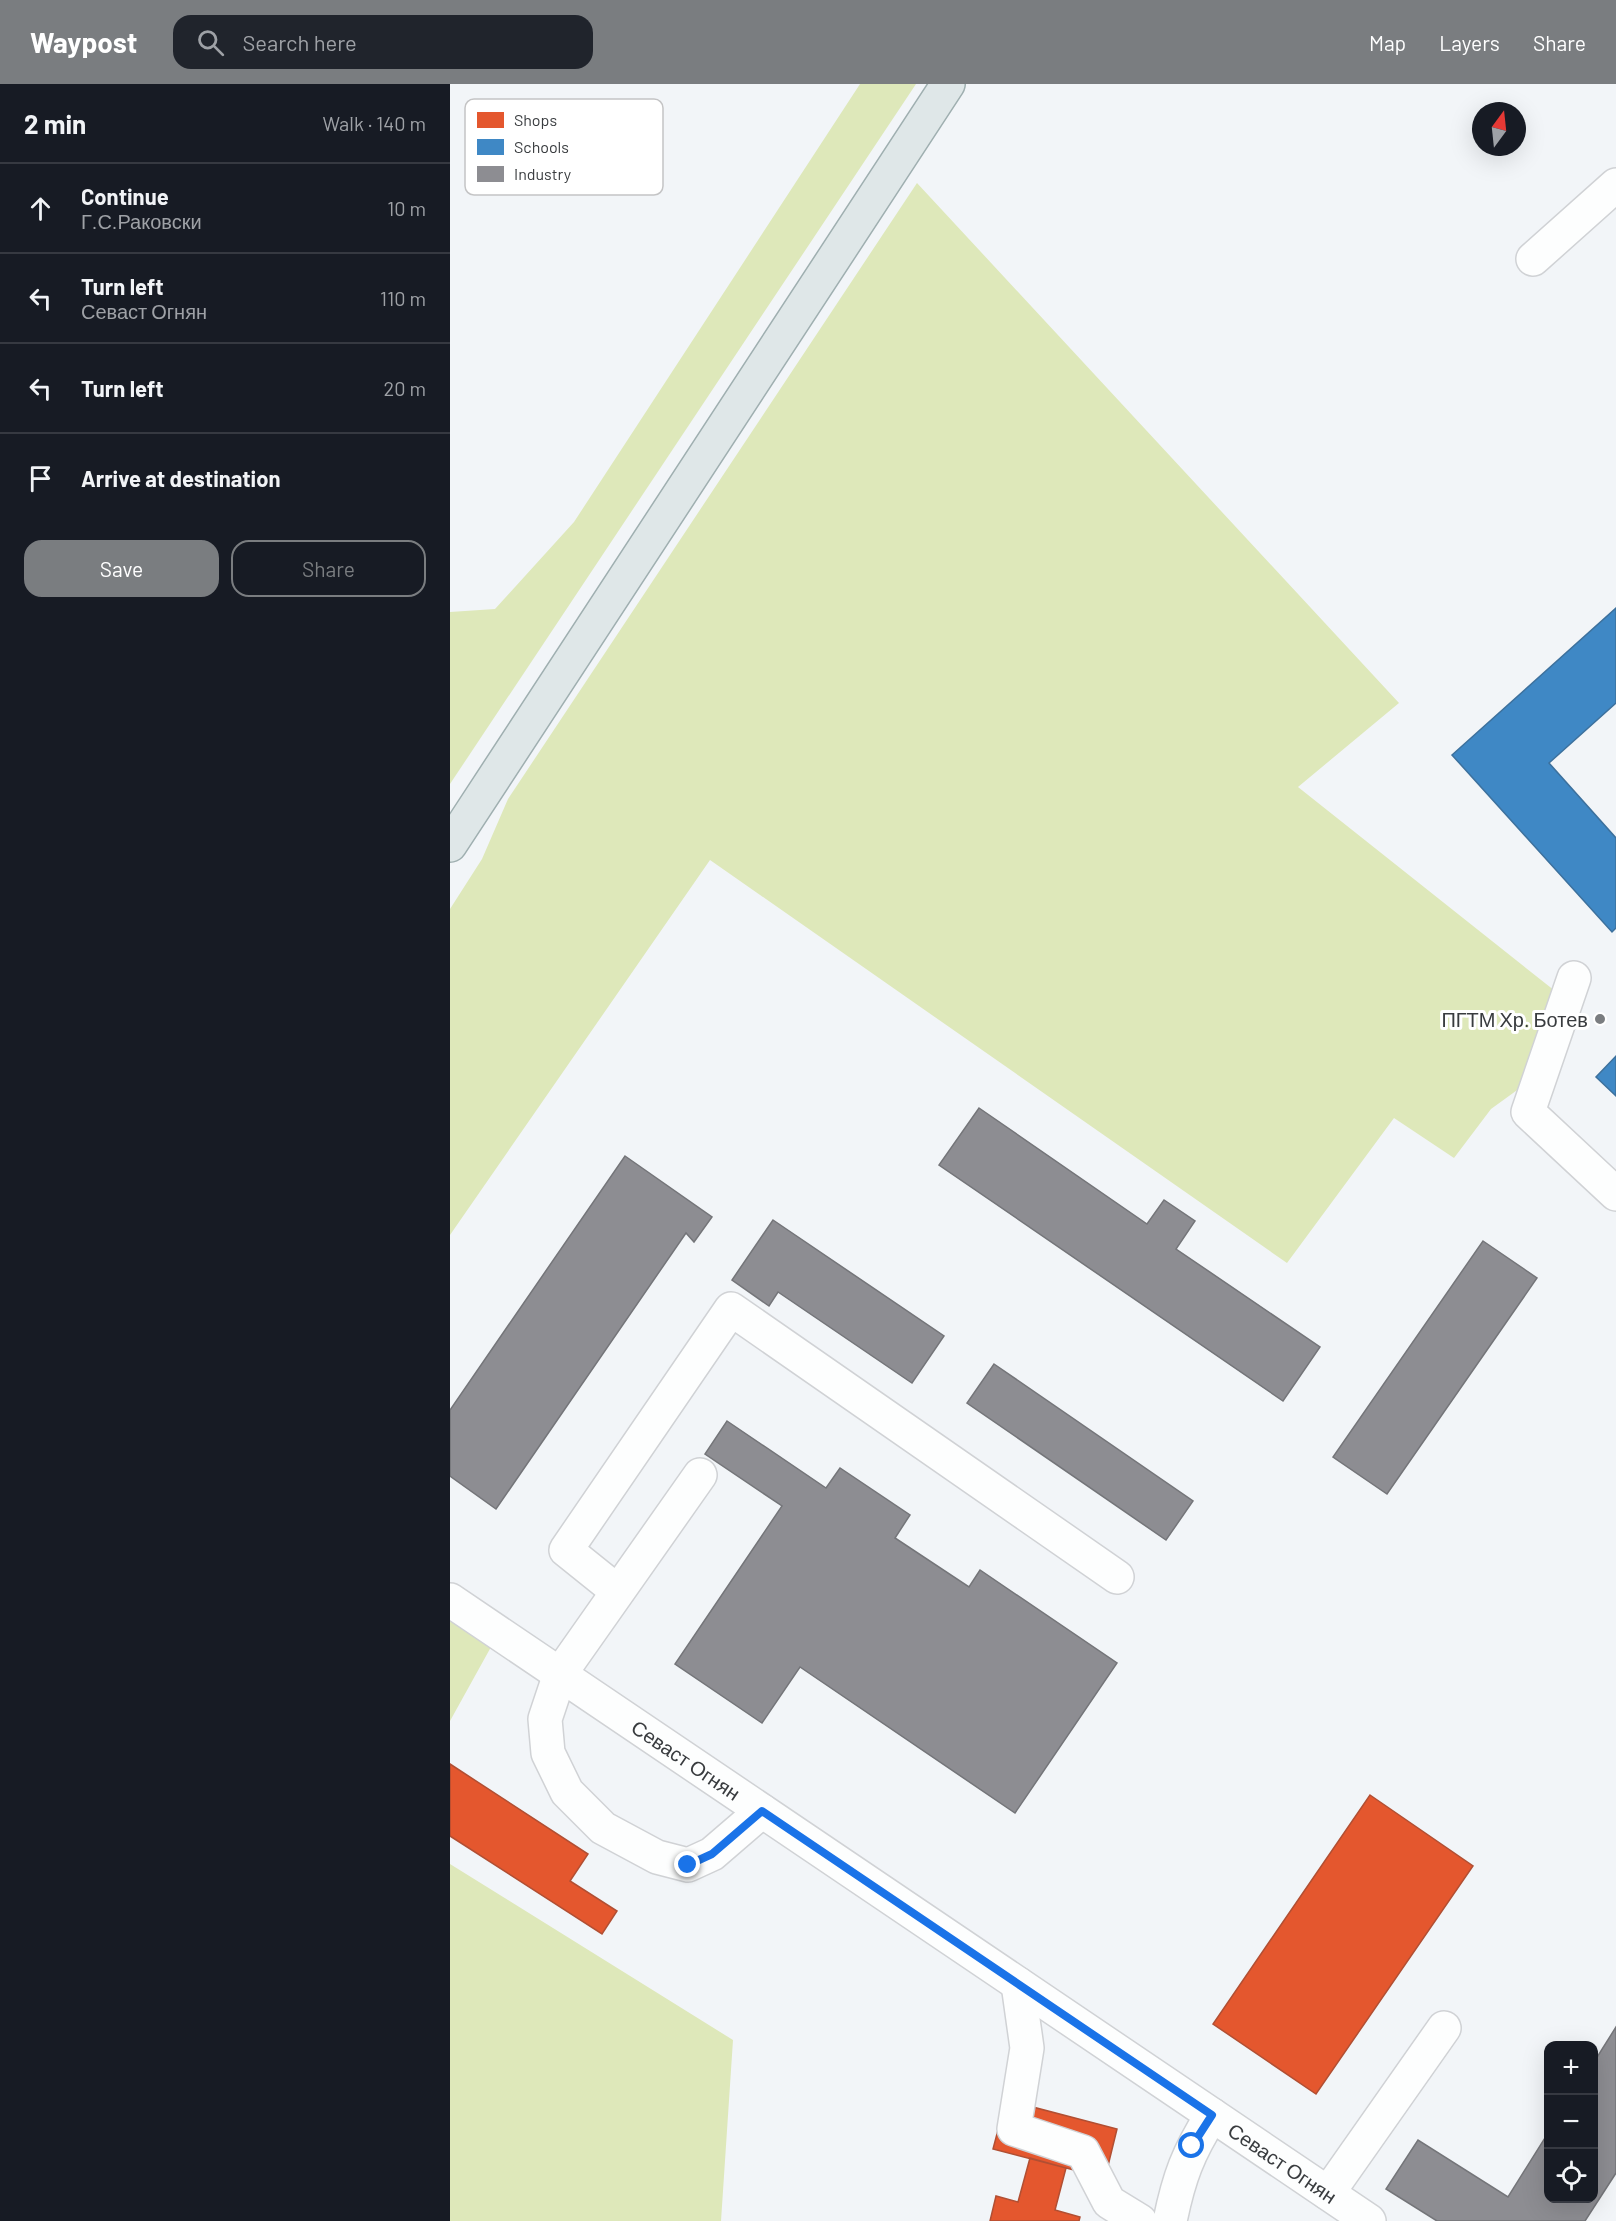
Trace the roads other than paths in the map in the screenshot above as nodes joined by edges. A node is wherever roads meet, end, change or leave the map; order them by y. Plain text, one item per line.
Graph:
1 (948, 84) edge
2 (1616, 185) edge
3 (1533, 259) dead end
4 (450, 845) edge
5 (1574, 978) dead end
6 (1616, 1194) edge
7 (700, 1475) dead end
8 (1117, 1577) dead end
9 (617, 1591) junction
10 (450, 1600) edge
11 (560, 1674) junction
12 (762, 1811) junction
13 (1018, 1984) junction
14 (1444, 2028) dead end
15 (1212, 2115) junction
16 (1328, 2193) junction
17 (1140, 2221) edge
18 (1170, 2221) edge
19 (1369, 2221) edge

1 - 4 main road
2 - 3 street
5 - 6 street
7 - 9 street
8 - 9 street
9 - 11 street
10 - 11 street, Севаст Огнян
11 - 12 street, Севаст Огнян
11 - 12 street
12 - 13 street, Севаст Огнян
13 - 15 street, Севаст Огнян
13 - 17 street
14 - 16 street
15 - 16 street, Севаст Огнян
15 - 18 street
16 - 19 street, Севаст Огнян

